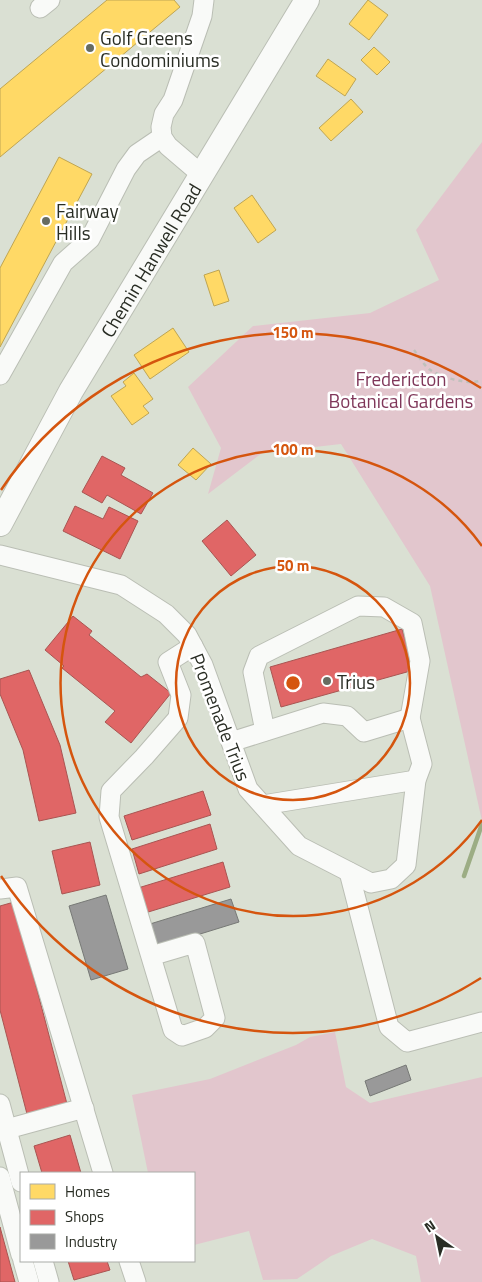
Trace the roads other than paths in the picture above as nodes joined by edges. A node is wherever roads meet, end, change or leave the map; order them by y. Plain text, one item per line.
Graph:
1 (204, 0) edge
2 (307, 0) edge
3 (162, 137) junction
4 (202, 175) junction
5 (0, 375) edge
6 (0, 524) edge
7 (0, 555) edge
8 (193, 646) junction
9 (410, 718) junction
10 (265, 731) junction
11 (231, 742) junction
12 (416, 780) junction
13 (269, 811) junction
14 (349, 872) junction
15 (0, 889) edge
16 (151, 956) junction
17 (482, 1022) edge
18 (0, 1104) edge
19 (84, 1108) junction
20 (7, 1129) junction
21 (103, 1172) edge
22 (0, 1177) edge
23 (20, 1178) edge
24 (20, 1251) edge
25 (23, 1262) edge
26 (43, 1262) edge
27 (129, 1262) edge
28 (29, 1282) edge
29 (49, 1282) edge
30 (136, 1282) edge

1 - 3 street
2 - 4 main road, Chemin Hanwell Road
3 - 4 street
3 - 5 street
4 - 6 main road, Chemin Hanwell Road
7 - 8 street, Promenade Trius
8 - 11 street, Promenade Trius
8 - 16 street
9 - 10 street
9 - 10 street
9 - 12 street, Promenade Trius
10 - 11 street
11 - 13 street, Promenade Trius
12 - 13 street
12 - 14 street, Promenade Trius
13 - 14 street, Promenade Trius
14 - 17 street
15 - 19 street
16 - 16 street
18 - 20 street
19 - 20 street
19 - 21 street
20 - 23 street
22 - 24 street
25 - 28 street
26 - 29 street
27 - 30 street

